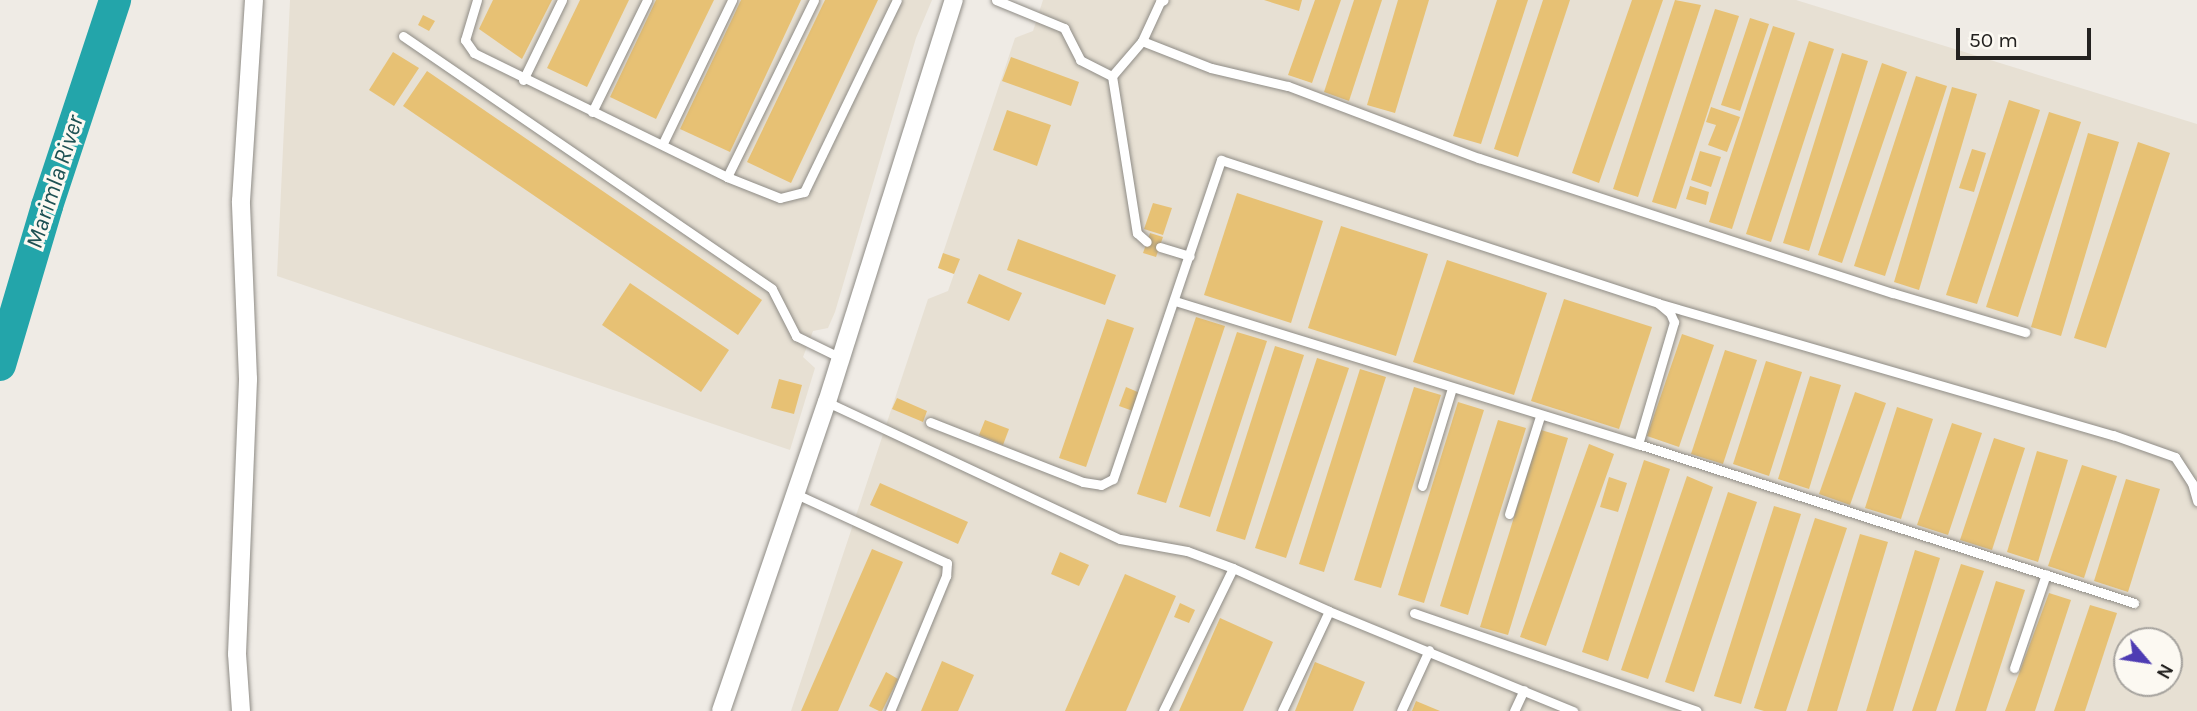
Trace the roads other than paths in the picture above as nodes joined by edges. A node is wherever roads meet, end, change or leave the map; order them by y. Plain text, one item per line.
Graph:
1 (254, 0) edge
2 (477, 0) edge
3 (562, 0) edge
4 (647, 0) edge
5 (732, 0) edge
6 (814, 0) edge
7 (897, 0) edge
8 (954, 0) edge
9 (996, 0) edge
10 (1161, 1) edge
11 (403, 36) dead end
12 (1142, 41) junction
13 (1112, 76) junction
14 (523, 79) junction
15 (592, 112) junction
16 (663, 143) junction
17 (727, 177) junction
18 (1147, 242) dead end
19 (1160, 247) dead end
20 (1190, 256) junction
21 (1175, 301) junction
22 (1658, 303) junction
23 (2025, 332) dead end
24 (841, 359) junction
25 (1452, 388) junction
26 (827, 402) junction
27 (1540, 416) junction
28 (930, 422) dead end
29 (1638, 444) junction
30 (1422, 486) dead end
31 (796, 494) junction
32 (2197, 501) edge
33 (1509, 514) dead end
34 (1233, 568) junction
35 (2046, 574) junction
36 (2134, 603) dead end
37 (1329, 611) junction
38 (1414, 613) dead end
39 (1429, 650) junction
40 (2014, 668) dead end
41 (1524, 690) junction
42 (241, 711) edge
43 (721, 711) edge
44 (890, 711) edge
45 (1163, 711) edge
46 (1282, 711) edge
47 (1401, 711) edge
48 (1514, 711) edge
49 (1573, 711) edge
50 (1697, 711) edge

1 - 42 street
2 - 14 lane
3 - 14 lane
4 - 15 lane
5 - 16 lane
6 - 17 lane
7 - 17 lane
8 - 24 street
9 - 13 lane
10 - 12 lane
11 - 24 lane
12 - 13 lane
12 - 23 lane
13 - 18 lane
14 - 15 lane
15 - 16 lane
16 - 17 lane
19 - 20 lane
20 - 21 lane
20 - 22 lane
21 - 25 lane
21 - 28 lane
22 - 29 lane
22 - 32 lane
24 - 26 street
25 - 27 lane
25 - 30 lane
26 - 31 street
26 - 34 lane
27 - 29 lane
27 - 33 lane
29 - 35 lane
31 - 43 street
31 - 44 lane
34 - 37 lane
34 - 45 lane
35 - 36 lane
35 - 40 lane
37 - 39 lane
37 - 46 lane
38 - 50 lane
39 - 41 lane
39 - 47 lane
41 - 48 lane
41 - 49 lane

